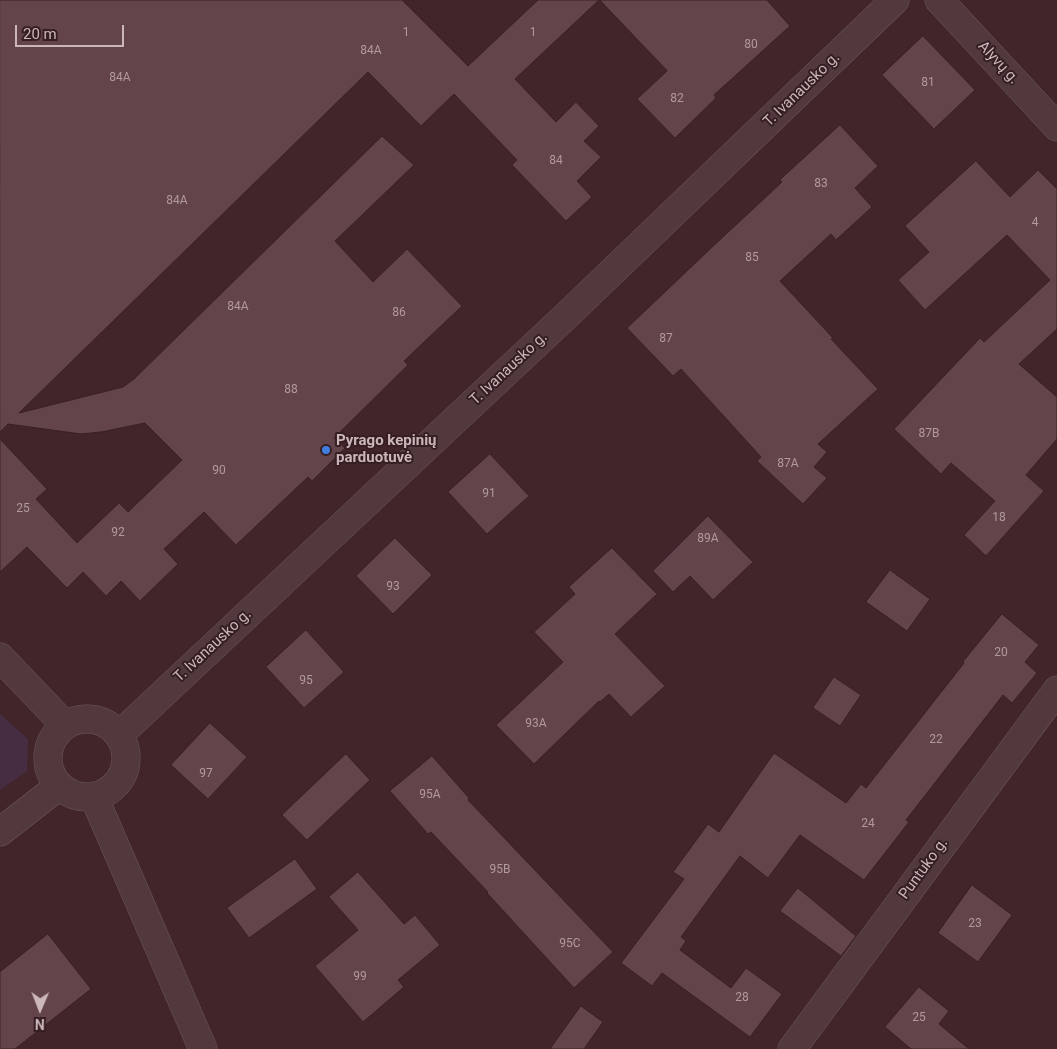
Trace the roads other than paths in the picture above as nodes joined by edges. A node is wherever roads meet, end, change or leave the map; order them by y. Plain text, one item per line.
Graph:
1 (895, 0) edge
2 (939, 0) edge
3 (1057, 127) edge
4 (0, 657) edge
5 (1057, 690) edge
6 (66, 725) junction
7 (119, 735) junction
8 (59, 786) junction
9 (94, 797) junction
10 (0, 832) edge
11 (203, 1049) edge
12 (792, 1049) edge

1 - 7 street, T. Ivanausko g.
2 - 3 street, Alyvų g.
4 - 6 street
5 - 12 street, Puntuko g.
6 - 7 street
6 - 8 street
7 - 9 street
8 - 9 street
8 - 10 street
9 - 11 street

